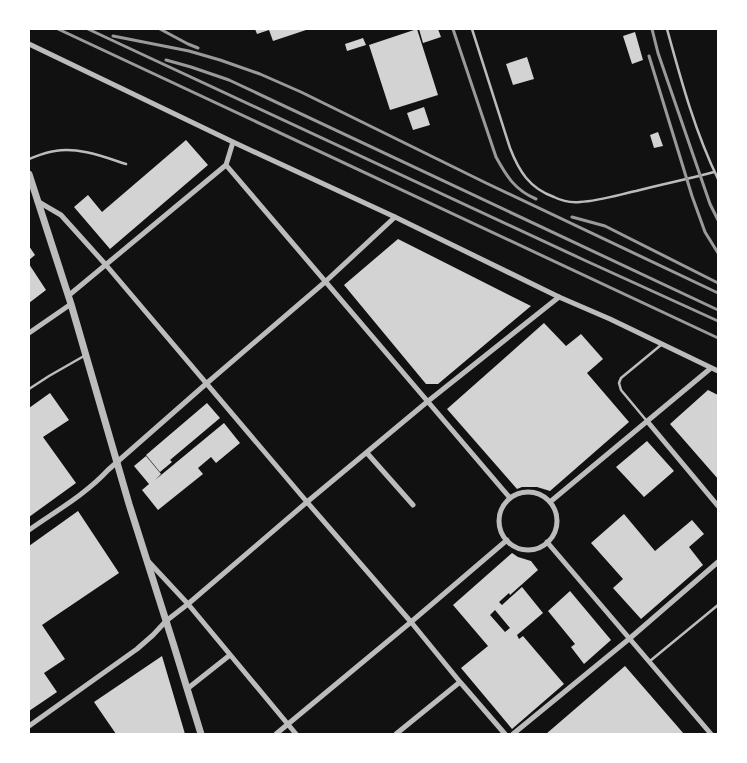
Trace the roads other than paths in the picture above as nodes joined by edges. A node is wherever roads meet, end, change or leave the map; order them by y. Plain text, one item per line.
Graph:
1 (472, 29) edge
2 (667, 29) edge
3 (29, 44) edge
4 (233, 142) junction
5 (29, 159) edge
6 (126, 164) dead end
7 (226, 165) junction
8 (714, 172) junction
9 (29, 174) edge
10 (718, 179) edge
11 (37, 200) junction
12 (395, 217) junction
13 (106, 265) junction
14 (325, 282) junction
15 (68, 296) junction
16 (559, 297) junction
17 (70, 304) junction
18 (29, 333) edge
19 (662, 344) junction
20 (86, 356) junction
21 (711, 368) junction
22 (718, 371) edge
23 (207, 383) junction
24 (29, 389) edge
25 (427, 402) junction
26 (647, 421) junction
27 (367, 453) junction
28 (117, 464) junction
29 (510, 498) junction
30 (307, 502) junction
31 (550, 502) junction
32 (413, 505) dead end
33 (718, 506) edge
34 (29, 530) edge
35 (507, 540) junction
36 (547, 542) junction
37 (147, 560) junction
38 (718, 562) edge
39 (188, 604) junction
40 (718, 605) edge
41 (166, 621) junction
42 (411, 622) junction
43 (628, 639) junction
44 (230, 655) junction
45 (649, 662) junction
46 (460, 682) junction
47 (187, 689) junction
48 (288, 725) junction
49 (29, 726) edge
50 (201, 734) edge
51 (276, 734) edge
52 (296, 734) edge
53 (396, 734) edge
54 (505, 734) edge
55 (513, 734) edge
56 (711, 734) edge

1 - 8 lane
2 - 8 lane
3 - 4 street
4 - 7 street
4 - 12 street
5 - 6 lane
7 - 13 street
7 - 14 street
8 - 10 lane
9 - 11 street
11 - 13 street
11 - 15 street
12 - 14 street
12 - 16 street
13 - 15 street
13 - 23 street
14 - 23 street
14 - 25 street
15 - 17 street
16 - 19 street
16 - 25 street
17 - 18 street
17 - 20 street
19 - 21 street
19 - 26 lane
20 - 24 lane
20 - 28 street
21 - 22 street
21 - 26 street
23 - 28 street
23 - 30 street
25 - 27 street
25 - 29 street
26 - 31 street
26 - 33 street
27 - 30 street
27 - 32 street
28 - 34 street
28 - 37 street
29 - 31 street
29 - 35 street
30 - 39 street
30 - 42 street
31 - 36 street
35 - 36 street
35 - 42 street
36 - 43 street
37 - 39 street
37 - 41 street
38 - 43 street
39 - 41 street
39 - 44 street
40 - 45 lane
41 - 47 street
41 - 49 street
42 - 46 street
42 - 48 street
43 - 45 street
43 - 55 street
44 - 47 street
44 - 48 street
45 - 56 street
46 - 53 street
46 - 54 street
47 - 50 street
48 - 51 street
48 - 52 street

